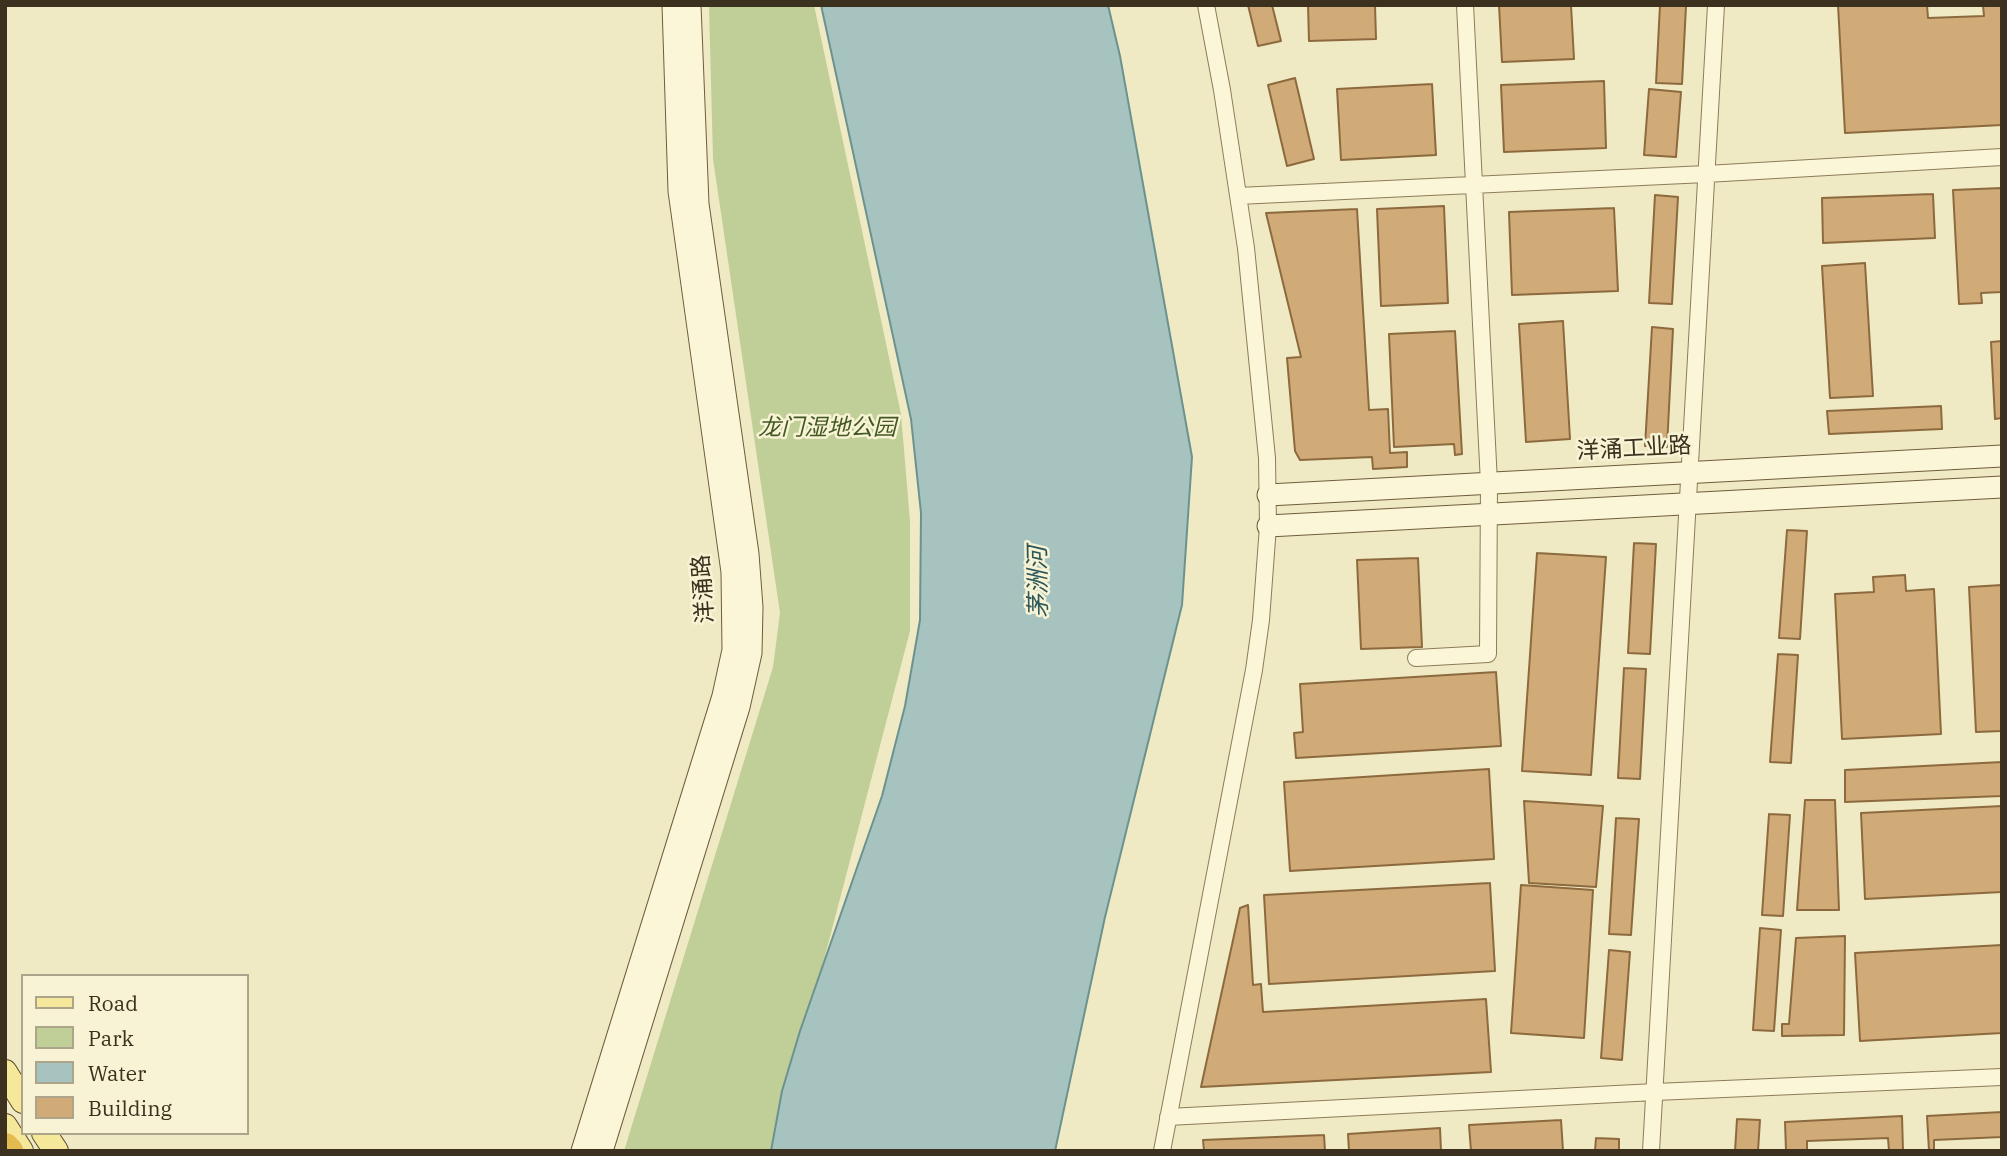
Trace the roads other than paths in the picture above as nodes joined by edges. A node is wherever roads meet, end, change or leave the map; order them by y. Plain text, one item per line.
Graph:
1 (673, 5) edge
2 (690, 5) edge
3 (1206, 5) edge
4 (1465, 5) edge
5 (1716, 5) edge
6 (2002, 156) edge
7 (1706, 174) junction
8 (1475, 185) junction
9 (1238, 196) junction
10 (2002, 456) edge
11 (1690, 472) junction
12 (1489, 483) junction
13 (2002, 487) edge
14 (1268, 495) junction
15 (1688, 503) junction
16 (1490, 514) junction
17 (1268, 526) junction
18 (1416, 658) dead end
19 (5, 1072) edge
20 (2002, 1077) edge
21 (1655, 1091) junction
22 (21, 1098) edge
23 (1168, 1117) junction
24 (5, 1126) edge
25 (45, 1135) edge
26 (21, 1151) edge
27 (56, 1151) edge
28 (582, 1151) edge
29 (603, 1151) edge
30 (1162, 1151) edge
31 (1651, 1151) edge

1 - 28 street, 洋涌路
2 - 29 street, 洋涌路
3 - 9 street
4 - 8 street
5 - 7 street
6 - 7 street
7 - 8 street
7 - 11 street
8 - 9 street
8 - 12 street
9 - 14 street
10 - 11 street, 洋涌工业路
11 - 12 street, 洋涌工业路
11 - 15 street
12 - 14 street, 洋涌工业路
12 - 16 street
13 - 15 street
14 - 17 street
15 - 16 street
15 - 21 street
16 - 17 street
16 - 18 street
17 - 23 street
19 - 22 main road
20 - 21 street
21 - 23 street
21 - 31 street
23 - 30 street
24 - 26 main road
25 - 27 main road

